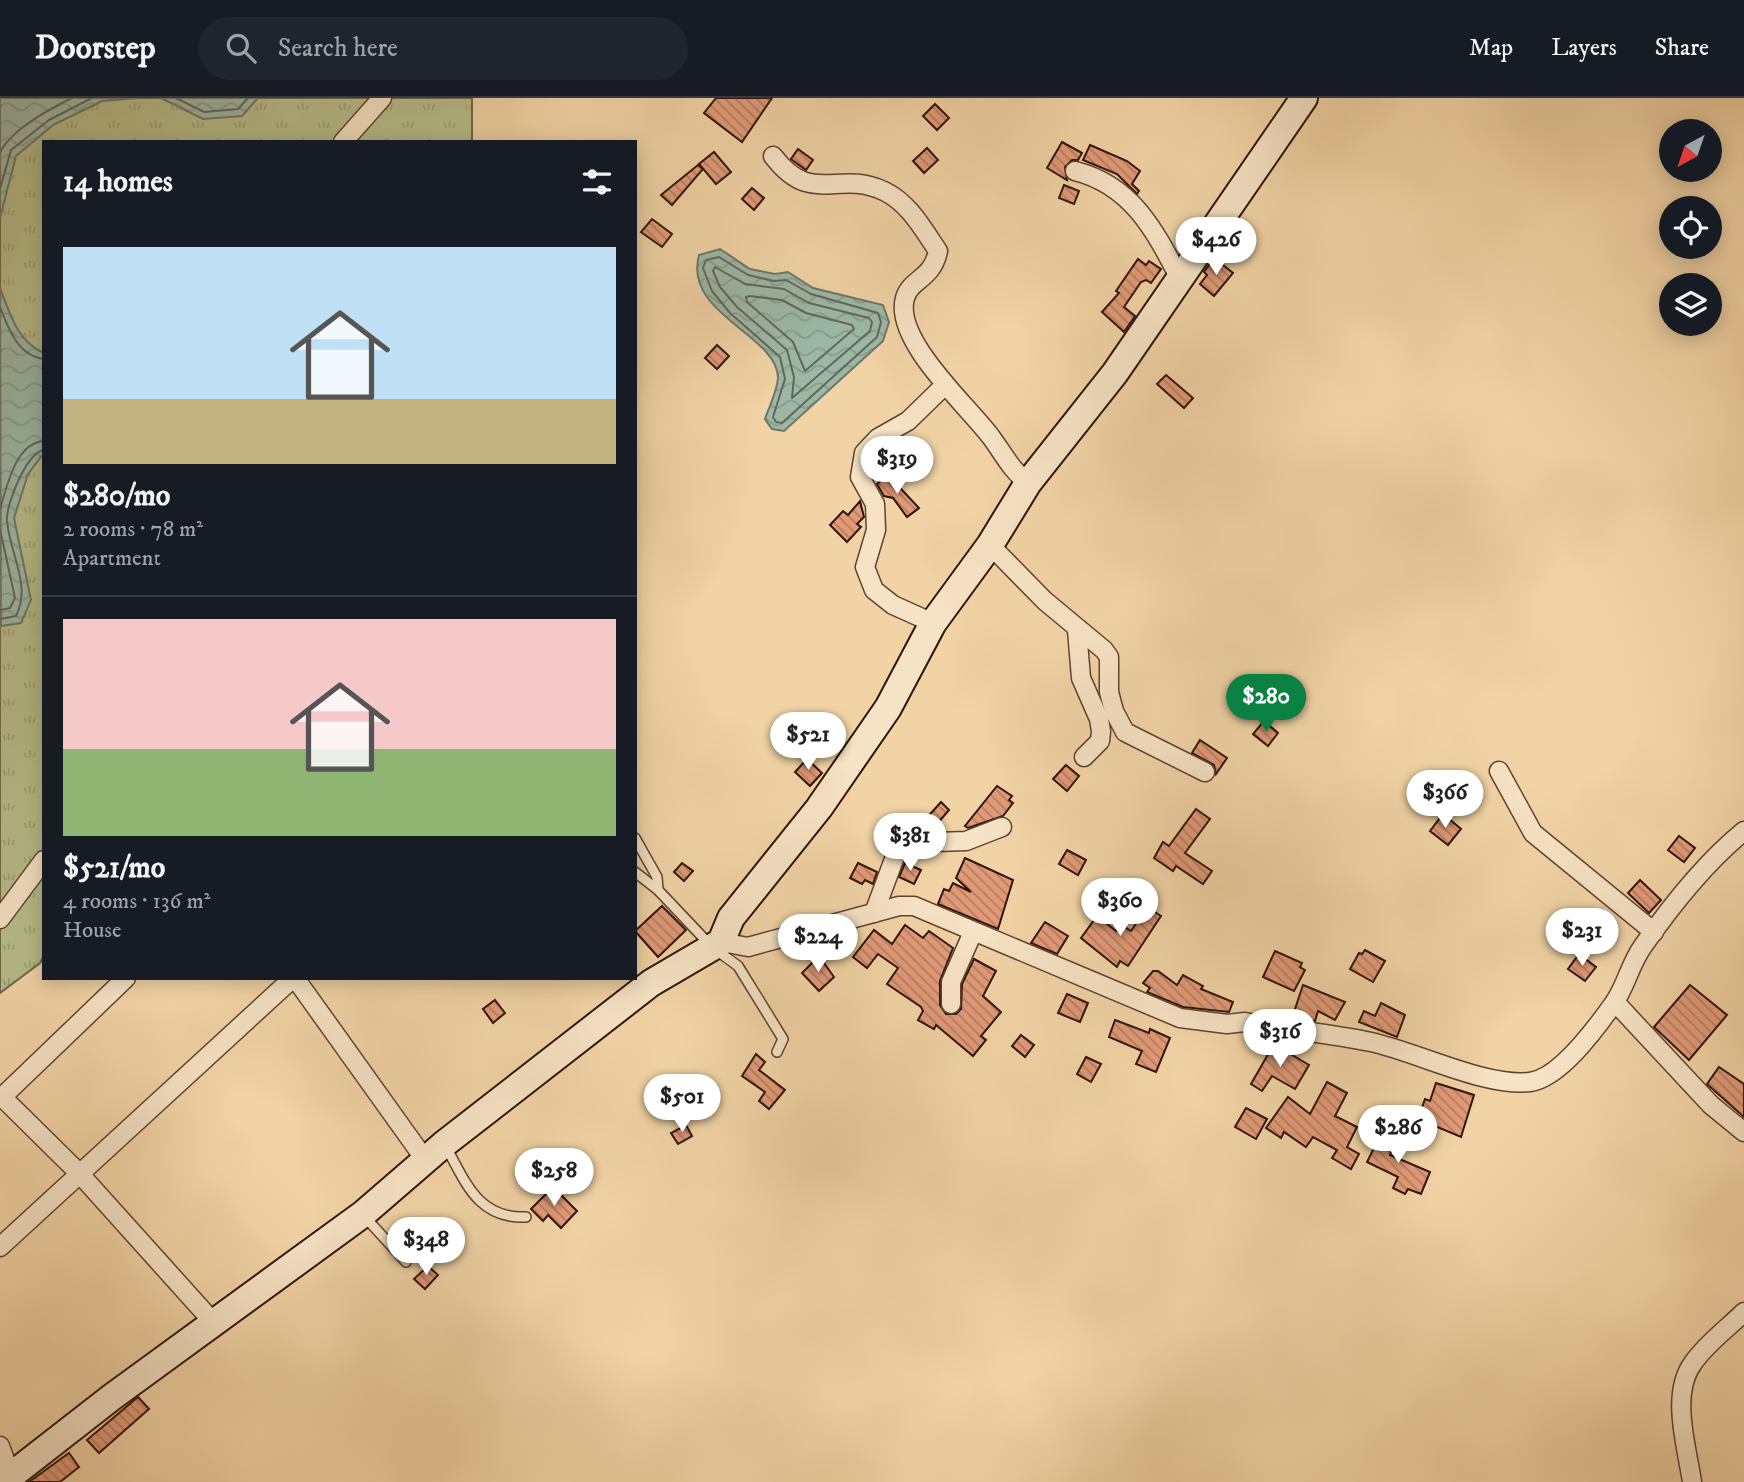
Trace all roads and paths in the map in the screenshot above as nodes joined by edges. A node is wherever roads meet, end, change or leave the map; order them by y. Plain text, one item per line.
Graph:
1 (382, 98) edge
2 (1304, 98) edge
3 (345, 140) edge
4 (773, 156) dead end
5 (1075, 171) dead end
6 (1180, 276) junction
7 (945, 385) junction
8 (1028, 483) junction
9 (990, 545) junction
10 (933, 623) junction
11 (1077, 630) junction
12 (1084, 757) dead end
13 (1499, 771) dead end
14 (1205, 772) dead end
15 (1002, 827) dead end
16 (1744, 831) edge
17 (637, 842) edge
18 (42, 863) edge
19 (637, 874) edge
20 (658, 890) junction
21 (874, 913) junction
22 (0, 919) edge
23 (973, 932) junction
24 (1654, 932) junction
25 (717, 944) junction
26 (124, 980) edge
27 (292, 980) edge
28 (296, 980) edge
29 (1615, 1002) junction
30 (951, 1004) dead end
31 (777, 1052) dead end
32 (1, 1098) edge
33 (1744, 1132) edge
34 (435, 1152) junction
35 (79, 1173) junction
36 (363, 1214) junction
37 (526, 1217) dead end
38 (0, 1247) edge
39 (406, 1262) dead end
40 (1744, 1312) edge
41 (213, 1322) junction
42 (0, 1446) edge
43 (9, 1480) edge
44 (1692, 1482) edge

1 - 3 street
2 - 6 street
4 - 7 street
5 - 6 street
6 - 8 street
7 - 8 street
7 - 10 street
8 - 9 street
9 - 10 street
9 - 11 street
10 - 25 street
11 - 12 street
11 - 14 street
13 - 24 street
15 - 21 street
16 - 24 street
17 - 20 lane
18 - 22 street
19 - 20 lane
20 - 25 lane
21 - 23 street
21 - 25 street
23 - 29 street
23 - 30 street
24 - 29 street
25 - 31 lane
25 - 34 street
26 - 32 street
27 - 35 street
28 - 34 street
29 - 33 street
32 - 35 street
34 - 36 street
34 - 37 lane
35 - 38 street
35 - 41 street
36 - 39 lane
36 - 41 street
40 - 44 street
41 - 43 street
42 - 43 street

